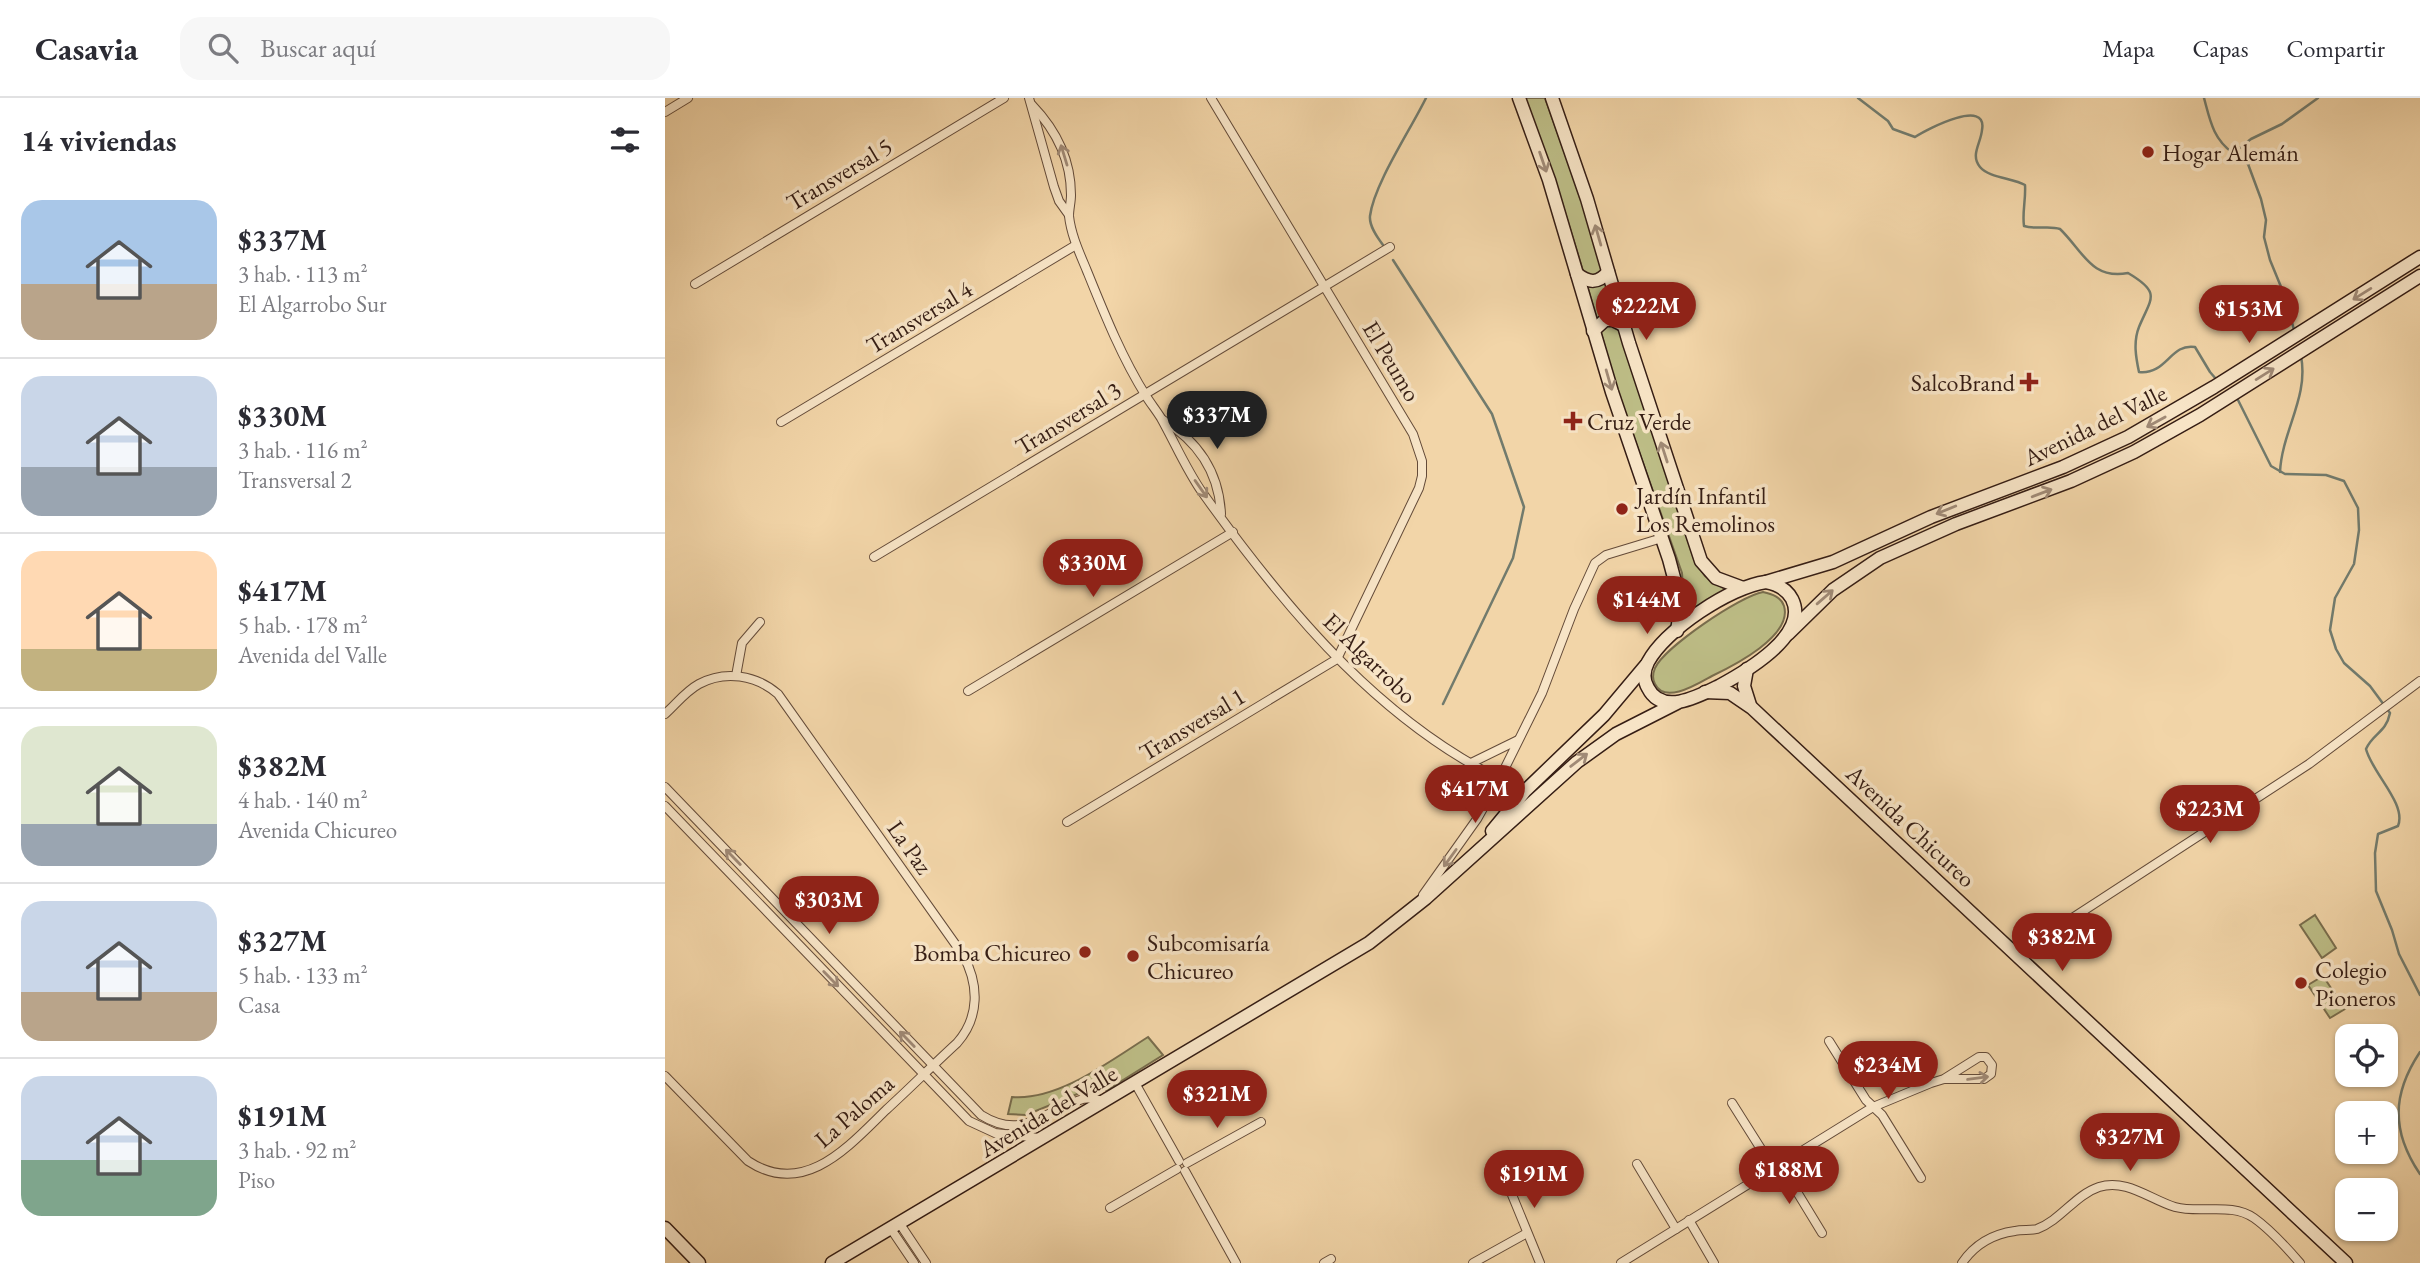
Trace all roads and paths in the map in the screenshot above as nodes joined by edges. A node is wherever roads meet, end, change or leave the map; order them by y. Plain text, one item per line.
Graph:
1 (688, 98) edge
2 (1004, 98) edge
3 (1211, 98) edge
4 (1520, 98) edge
5 (1552, 98) edge
6 (1030, 102) edge
7 (665, 112) edge
8 (1069, 215) junction
9 (1076, 245) junction
10 (1390, 247) dead end
11 (2420, 257) edge
12 (1608, 272) junction
13 (1577, 274) junction
14 (2420, 276) edge
15 (695, 284) dead end
16 (1324, 286) junction
17 (1623, 326) junction
18 (1594, 331) junction
19 (1145, 395) junction
20 (1161, 418) junction
21 (781, 422) dead end
22 (1221, 515) junction
23 (1233, 532) junction
24 (1662, 538) junction
25 (874, 557) dead end
26 (1766, 582) junction
27 (1743, 588) junction
28 (760, 622) dead end
29 (1677, 631) junction
30 (1788, 634) junction
31 (1337, 659) junction
32 (1647, 665) junction
33 (1747, 668) junction
34 (736, 676) junction
35 (2420, 681) edge
36 (968, 691) dead end
37 (1705, 692) junction
38 (1677, 703) junction
39 (1752, 708) junction
40 (665, 714) edge
41 (1520, 739) junction
42 (1471, 763) junction
43 (1499, 780) junction
44 (665, 787) edge
45 (1525, 791) junction
46 (665, 806) edge
47 (1067, 822) dead end
48 (1447, 880) junction
49 (1413, 909) junction
50 (2017, 954) junction
51 (1829, 1041) dead end
52 (933, 1066) junction
53 (923, 1075) junction
54 (665, 1076) edge
55 (1944, 1079) junction
56 (1135, 1083) junction
57 (1105, 1101) junction
58 (1733, 1103) dead end
59 (1873, 1107) junction
60 (1261, 1122) dead end
61 (1042, 1138) junction
62 (1637, 1164) dead end
63 (1182, 1166) junction
64 (1777, 1166) junction
65 (1501, 1168) dead end
66 (1921, 1178) dead end
67 (1110, 1208) dead end
68 (1689, 1220) junction
69 (895, 1226) junction
70 (665, 1227) edge
71 (1676, 1229) junction
72 (1527, 1233) junction
73 (1822, 1233) dead end
74 (837, 1261) edge
75 (699, 1263) edge
76 (914, 1263) edge
77 (926, 1263) edge
78 (1236, 1263) edge
79 (1473, 1263) edge
80 (1540, 1263) edge
81 (1621, 1263) edge
82 (1714, 1263) edge
83 (1962, 1263) edge
84 (2300, 1263) edge
85 (2346, 1263) edge

1 - 7 street
2 - 15 street, Transversal 5
3 - 16 street, El Peumo
4 -> 13 main road
12 -> 5 main road
6 - 8 street
8 -> 6 street
8 - 9 street
9 - 19 street
9 - 21 street, Transversal 4
10 - 16 street, Transversal 3
11 -> 26 main road, Avenida del Valle
12 - 13 main road
12 - 17 main road
13 - 18 main road
30 -> 14 main road, Avenida del Valle
16 - 19 street, Transversal 3
16 - 31 street, El Peumo
17 - 18 main road
27 -> 17 main road
18 -> 24 main road
19 - 20 street
19 - 25 street, Transversal 3
20 -> 22 street, El Algarrobo
20 - 22 street
22 - 23 street, El Algarrobo
23 - 31 street, El Algarrobo
23 - 36 street
24 - 29 main road
24 - 41 street
26 - 27 main road, Avenida del Valle
26 - 30 main road
27 - 29 main road, Avenida del Valle
28 - 34 street
29 - 32 main road, Avenida del Valle
30 - 33 main road, Avenida del Valle
31 - 42 street, El Algarrobo
31 - 47 street, Transversal 1
32 - 38 main road
32 - 45 main road, Avenida del Valle
33 - 37 main road, Avenida del Valle
33 - 39 main road
34 - 40 street
34 - 52 street, La Paz
35 - 50 street
37 - 38 main road, Avenida del Valle
37 - 39 main road, Avenida Chicureo
48 -> 38 main road, Avenida del Valle
39 - 50 main road, Avenida Chicureo
41 - 42 street
41 - 43 street
42 - 43 street, El Algarrobo
43 - 45 street, El Algarrobo
43 -> 49 street
52 -> 44 street
45 - 48 main road, Avenida del Valle
46 -> 53 street
48 - 49 main road, Avenida del Valle
49 - 56 main road, Avenida del Valle
50 - 85 main road, Avenida Chicureo
51 - 59 street
52 - 53 street, La Paloma
52 - 57 street
53 - 54 street, La Paloma
53 - 61 street
55 -> 55 street
55 - 59 street
56 - 57 main road, Avenida del Valle
56 - 63 street
57 - 61 main road, Avenida del Valle
58 - 64 street
59 - 64 street
59 - 66 street
60 - 63 street
61 - 69 main road, Avenida del Valle
62 - 71 street
63 - 67 street
63 - 78 street
64 - 68 street
64 - 73 street
65 - 72 street
68 - 71 street
68 - 82 street
69 - 74 main road, Avenida del Valle
69 - 76 street
69 - 77 street
70 - 75 main road
71 - 81 street
72 - 79 street
72 - 80 street
83 - 84 street

